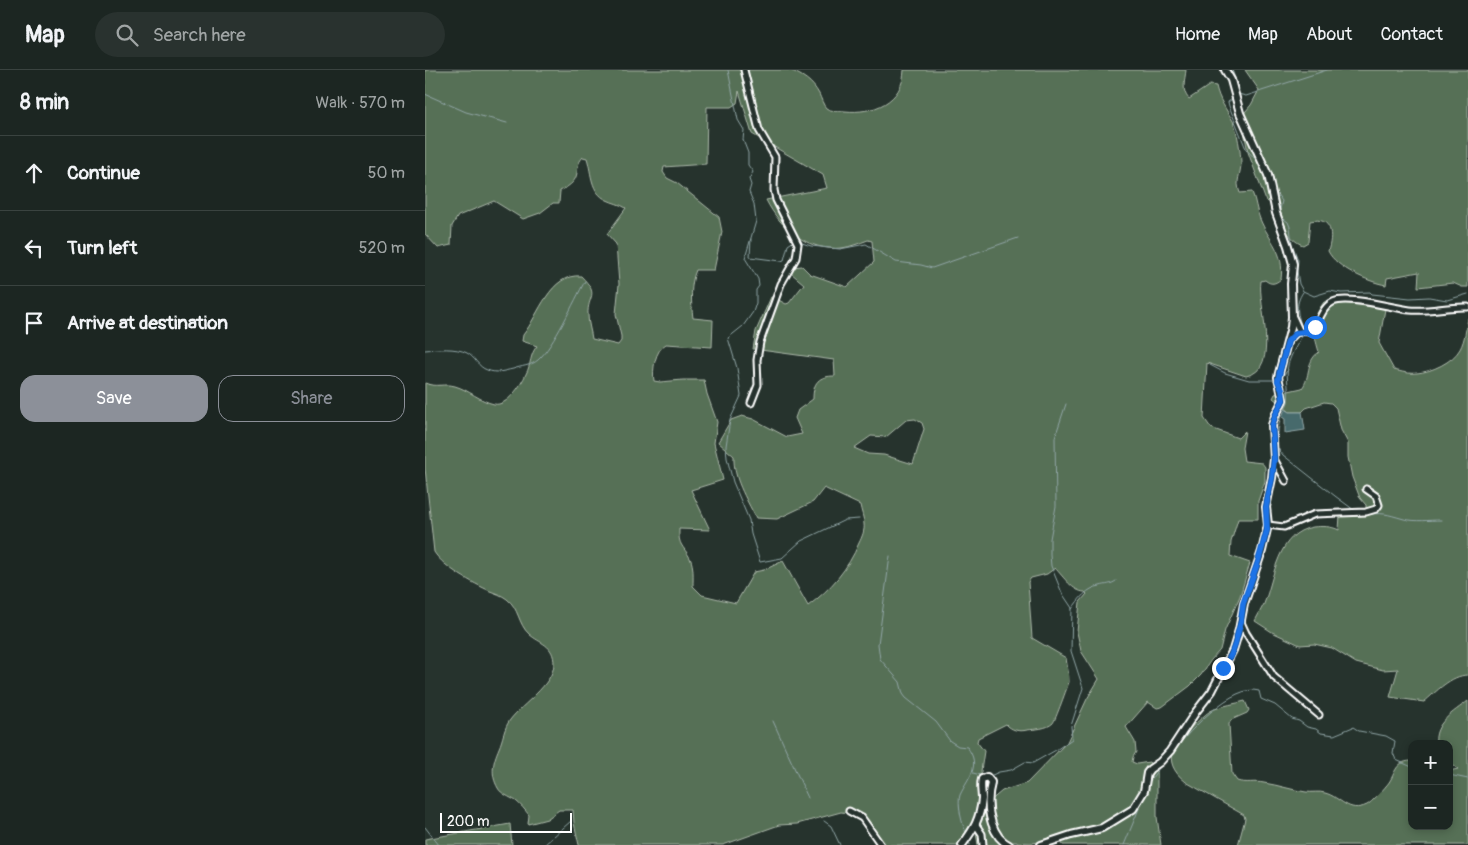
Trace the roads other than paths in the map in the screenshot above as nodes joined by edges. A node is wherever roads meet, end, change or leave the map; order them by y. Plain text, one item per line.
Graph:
1 (743, 70) edge
2 (1225, 70) edge
3 (1468, 307) edge
4 (1292, 317) junction
5 (1300, 332) junction
6 (1288, 341) junction
7 (751, 403) dead end
8 (1274, 459) junction
9 (1286, 481) dead end
10 (1366, 489) dead end
11 (1267, 525) junction
12 (1241, 621) junction
13 (1319, 715) dead end
14 (849, 811) dead end
15 (976, 825) junction
16 (881, 845) edge
17 (962, 845) edge
18 (983, 845) edge
19 (1009, 845) edge
20 (1041, 845) edge

1 - 7 street
2 - 4 street
3 - 5 street
4 - 5 street
4 - 6 street
5 - 6 street
6 - 8 street
8 - 9 street
8 - 11 street
10 - 11 street
11 - 12 street
12 - 13 street
12 - 20 street
14 - 16 street
15 - 17 street
15 - 18 street
15 - 19 street

